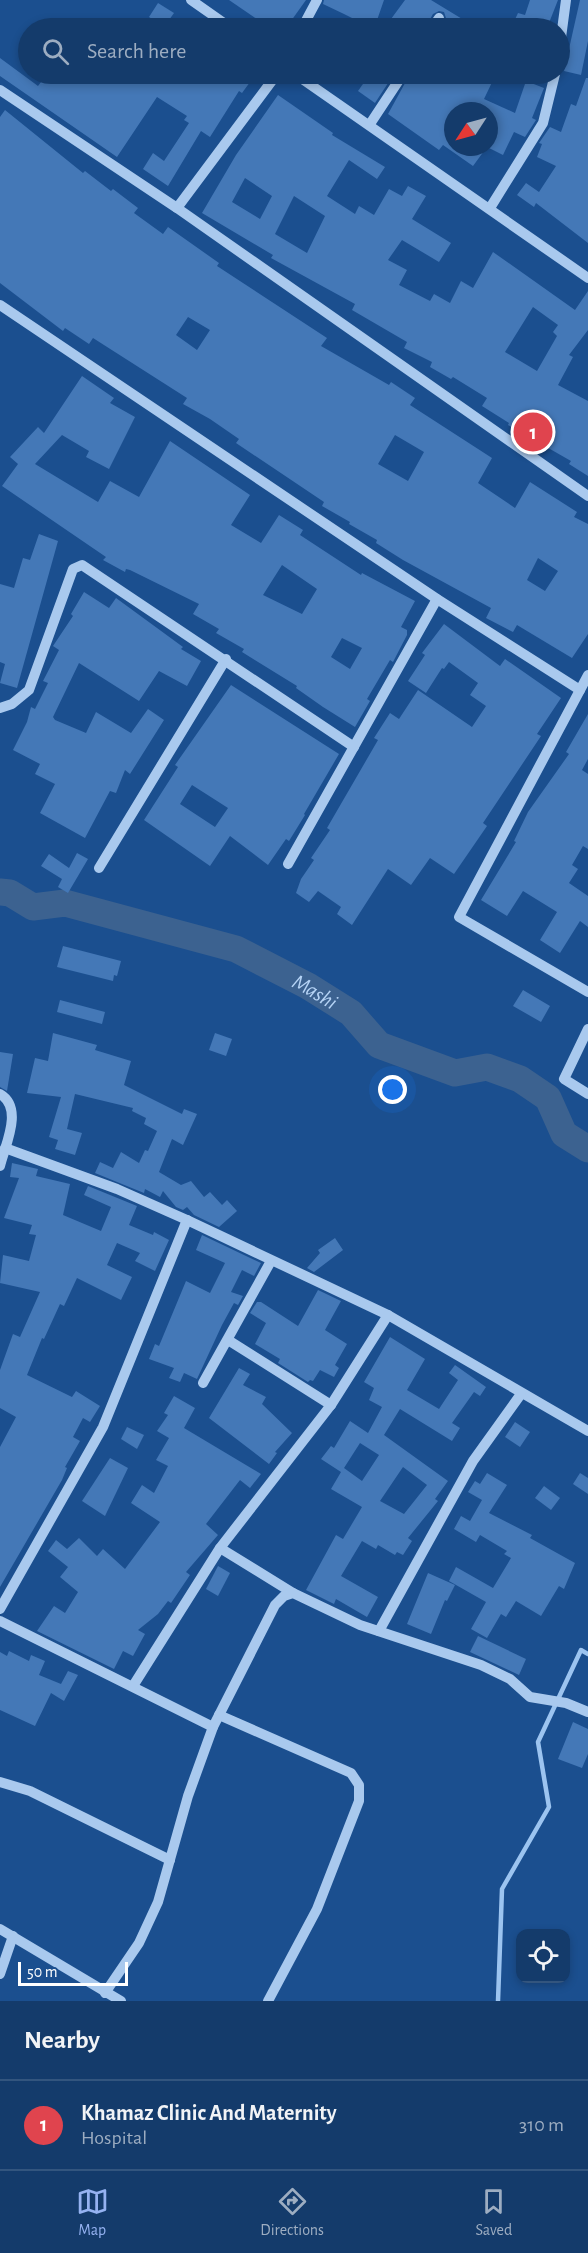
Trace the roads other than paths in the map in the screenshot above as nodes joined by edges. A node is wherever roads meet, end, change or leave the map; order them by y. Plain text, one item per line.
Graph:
1 (191, 0) edge
2 (317, 0) edge
3 (566, 0) edge
4 (217, 18) edge
5 (307, 18) edge
6 (564, 18) edge
7 (270, 84) edge
8 (310, 84) edge
9 (396, 84) edge
10 (553, 84) edge
11 (0, 90) edge
12 (370, 124) junction
13 (177, 208) junction
14 (490, 208) junction
15 (588, 278) edge
16 (0, 305) edge
17 (588, 496) edge
18 (437, 599) junction
19 (226, 659) junction
20 (588, 675) edge
21 (580, 690) junction
22 (0, 708) edge
23 (354, 747) junction
24 (288, 864) dead end
25 (99, 868) dead end
26 (588, 992) edge
27 (588, 1029) edge
28 (0, 1094) edge
29 (588, 1094) edge
30 (4, 1148) junction
31 (0, 1166) edge
32 (187, 1220) junction
33 (271, 1261) junction
34 (388, 1314) junction
35 (228, 1340) junction
36 (203, 1383) dead end
37 (521, 1394) junction
38 (331, 1405) junction
39 (588, 1431) edge
40 (220, 1548) junction
41 (293, 1593) junction
42 (0, 1609) edge
43 (0, 1621) edge
44 (379, 1631) junction
45 (133, 1686) junction
46 (588, 1712) edge
47 (219, 1715) junction
48 (213, 1727) junction
49 (0, 1782) edge
50 (170, 1860) junction
51 (0, 1929) edge
52 (13, 1936) junction
53 (0, 1974) edge
54 (105, 1993) junction
55 (121, 2001) edge
56 (268, 2001) edge

1 - 4 street
2 - 5 street
3 - 6 street
7 - 13 street
8 - 12 street
9 - 12 street
10 - 14 street
11 - 13 street
12 - 14 street
13 - 17 street
14 - 15 street
16 - 18 street
18 - 21 street
18 - 23 street
19 - 22 street
19 - 23 street
19 - 25 street
20 - 21 street
21 - 26 street
23 - 24 street
27 - 29 street
28 - 30 street
30 - 31 street
30 - 32 street
32 - 33 street
32 - 42 street
33 - 34 street
33 - 35 street
34 - 37 street
34 - 38 street
35 - 36 street
35 - 38 street
37 - 39 street
37 - 44 street
38 - 40 street
40 - 41 street
40 - 45 street
41 - 44 street
41 - 47 street
43 - 45 street
44 - 46 street
45 - 48 street
47 - 48 street
47 - 56 street
48 - 50 street
49 - 50 street
50 - 54 street
51 - 52 street
52 - 53 street
52 - 54 street
54 - 55 street

